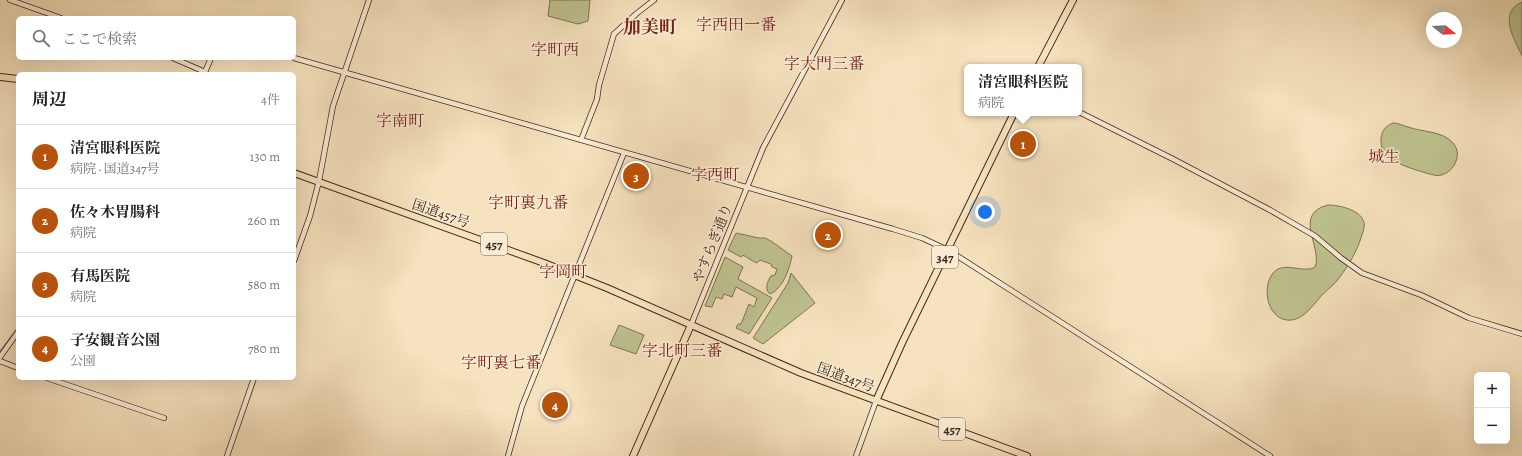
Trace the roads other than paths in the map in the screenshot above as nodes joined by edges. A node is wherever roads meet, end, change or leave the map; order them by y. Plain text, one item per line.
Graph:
1 (10, 0) edge
2 (369, 0) edge
3 (654, 0) edge
4 (842, 0) edge
5 (1074, 0) edge
6 (55, 16) edge
7 (296, 59) edge
8 (178, 60) edge
9 (210, 60) edge
10 (1040, 64) edge
11 (205, 72) edge
12 (205, 72) edge
13 (344, 72) junction
14 (0, 77) edge
15 (16, 79) edge
16 (1082, 113) edge
17 (1013, 116) edge
18 (581, 140) junction
19 (624, 153) junction
20 (296, 174) edge
21 (319, 181) junction
22 (747, 187) junction
23 (948, 250) junction
24 (296, 255) edge
25 (575, 276) junction
26 (691, 325) junction
27 (1522, 334) edge
28 (16, 335) edge
29 (0, 357) edge
30 (0, 362) edge
31 (16, 367) edge
32 (53, 380) edge
33 (253, 380) edge
34 (876, 402) junction
35 (164, 418) dead end
36 (226, 456) edge
37 (508, 456) edge
38 (633, 456) edge
39 (856, 456) edge
40 (1027, 456) edge
41 (1270, 456) edge

1 - 6 street
2 - 13 street
3 - 18 street
4 - 22 street, やすらぎ通り
5 - 10 highway
7 - 13 street
8 - 11 street
9 - 12 street
13 - 18 street
13 - 21 street
14 - 15 highway
16 - 27 street
17 - 23 highway, 国道347号 / 347
18 - 19 street
19 - 22 street
19 - 25 street
20 - 21 highway, 国道457号 / 457
21 - 24 street
21 - 25 highway, 国道457号 / 457
22 - 23 street
22 - 26 street, やすらぎ通り
23 - 34 highway, 国道347号 / 347
23 - 41 street
25 - 26 highway, 国道457号 / 457
25 - 37 street
26 - 34 highway, 国道347号 / 457
26 - 38 highway
28 - 29 street
30 - 31 street
32 - 35 street
33 - 36 street
34 - 39 street
34 - 40 highway, 457

